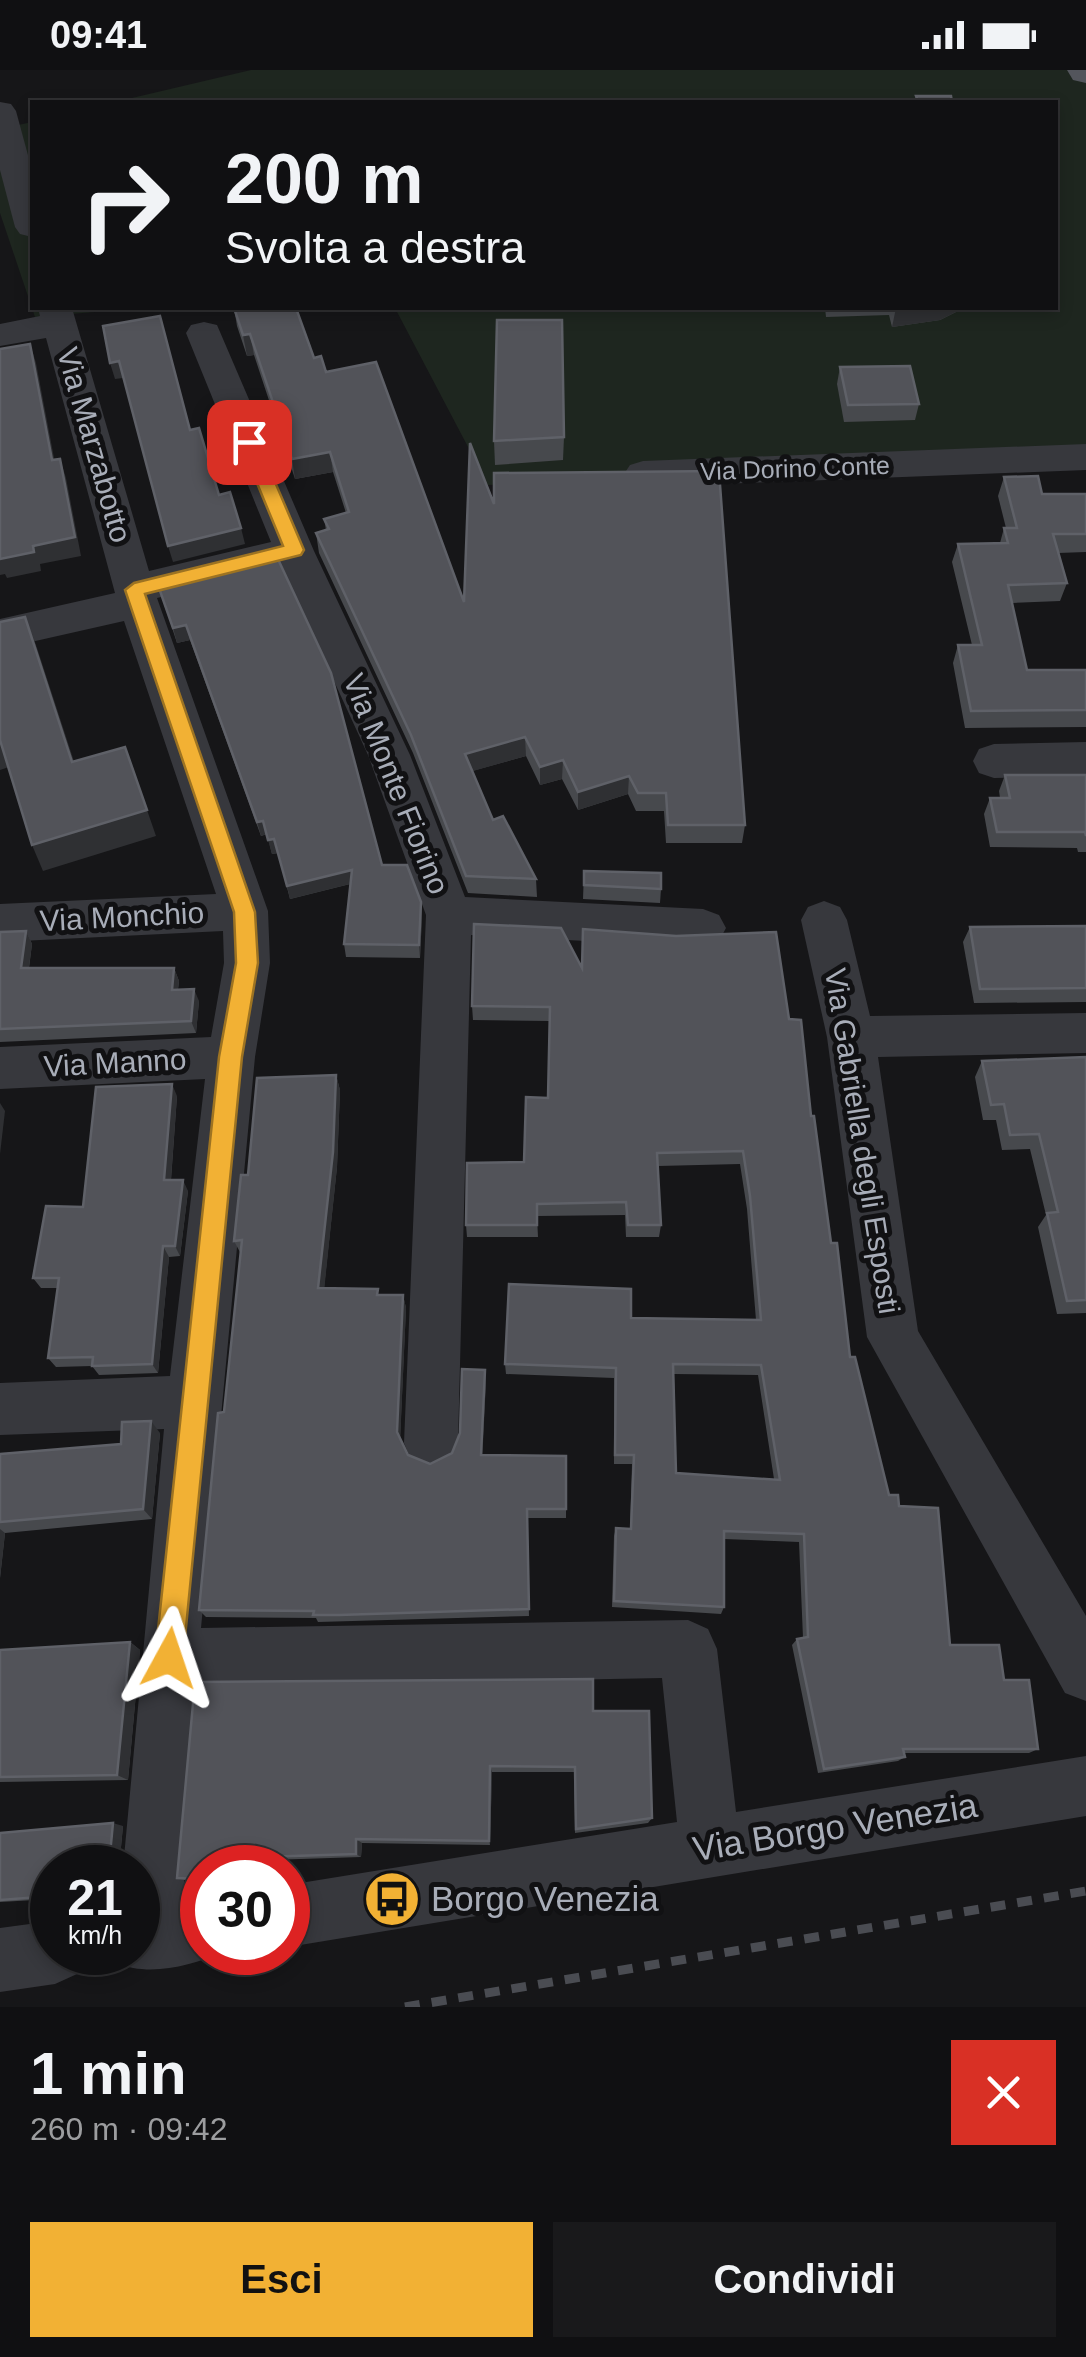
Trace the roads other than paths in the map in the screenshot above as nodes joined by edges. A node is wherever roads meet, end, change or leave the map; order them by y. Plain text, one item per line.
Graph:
1 (0, 111) edge
2 (30, 220) edge
3 (58, 316) edge
4 (204, 333) dead end
5 (0, 335) edge
6 (1086, 458) edge
7 (600, 476) edge
8 (294, 550) junction
9 (136, 596) junction
10 (0, 634) edge
11 (1086, 759) edge
12 (994, 761) dead end
13 (244, 912) junction
14 (448, 915) junction
15 (824, 920) dead end
16 (0, 923) edge
17 (703, 928) dead end
18 (1086, 1033) edge
19 (850, 1037) junction
20 (231, 1057) junction
21 (0, 1068) edge
22 (194, 1401) junction
23 (0, 1409) edge
24 (431, 1443) dead end
25 (169, 1658) junction
26 (1086, 1672) edge
27 (1086, 1786) edge
28 (710, 1848) junction
29 (310, 1912) edge
30 (163, 1937) edge
31 (30, 1956) edge
32 (0, 1960) edge

1 - 2 street
3 - 5 street
3 - 9 street, Via Marzabotto
4 - 8 street, Via Monte Fiorino
6 - 7 street, Via Dorino Conte
8 - 9 street
8 - 14 street, Via Monte Fiorino
9 - 10 street
9 - 13 street, Via Marzabotto
11 - 12 street
13 - 16 street, Via Monchio
13 - 20 street, Via Marzabotto
14 - 17 street
14 - 24 street, Via Monte Fiorino
15 - 19 street, Via Gabriella degli Esposti
18 - 19 street
19 - 26 street, Via Gabriella degli Esposti
20 - 21 street, Via Manno
20 - 22 street, Via Marzabotto
22 - 23 street
22 - 25 street, Via Marzabotto
25 - 28 street
25 - 30 street, Via Marzabotto
27 - 28 street, Via Borgo Venezia
28 - 29 street, Via Borgo Venezia
31 - 32 street

